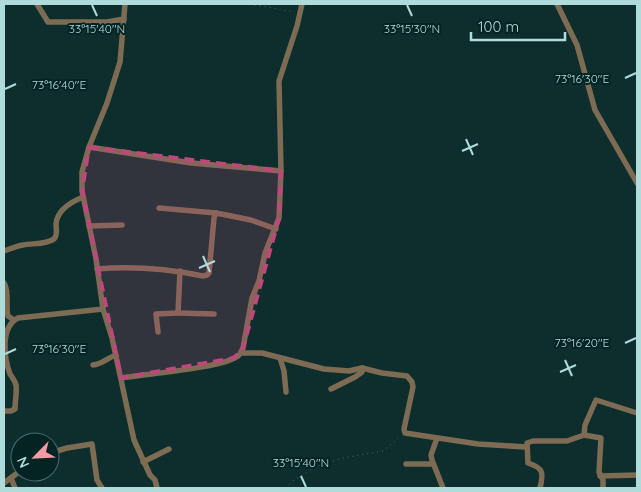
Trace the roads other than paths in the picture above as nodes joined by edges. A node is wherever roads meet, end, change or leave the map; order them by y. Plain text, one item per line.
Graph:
1 (37, 4) edge
2 (125, 4) edge
3 (302, 4) edge
4 (557, 4) edge
5 (124, 19) junction
6 (89, 147) junction
7 (281, 171) junction
8 (637, 183) edge
9 (83, 197) junction
10 (160, 208) dead end
11 (216, 213) junction
12 (122, 225) dead end
13 (89, 226) junction
14 (276, 229) junction
15 (4, 251) edge
16 (97, 269) junction
17 (180, 271) junction
18 (4, 283) edge
19 (103, 309) junction
20 (178, 313) junction
21 (214, 314) dead end
22 (14, 320) junction
23 (158, 332) dead end
24 (241, 352) junction
25 (116, 355) junction
26 (280, 358) junction
27 (93, 365) dead end
28 (362, 368) junction
29 (120, 378) junction
30 (331, 389) dead end
31 (286, 392) dead end
32 (4, 412) edge
33 (637, 413) edge
34 (584, 435) junction
35 (437, 438) junction
36 (526, 448) junction
37 (169, 449) dead end
38 (60, 450) edge
39 (144, 462) junction
40 (406, 464) dead end
41 (433, 464) junction
42 (637, 475) edge
43 (600, 476) junction
44 (102, 488) edge
45 (154, 488) edge
46 (443, 488) edge
47 (540, 488) edge
48 (603, 488) edge

1 - 5 street
2 - 5 street
3 - 7 street
4 - 8 street
5 - 6 street
6 - 7 street
6 - 9 street
7 - 14 street
9 - 13 street
9 - 15 street
10 - 11 street
11 - 14 street
11 - 17 street
12 - 13 street
13 - 16 street
14 - 24 street
16 - 17 street
16 - 19 street
17 - 20 street
18 - 22 street
19 - 22 street
19 - 25 street
20 - 21 street
20 - 23 street
22 - 32 street
24 - 26 street
24 - 29 street
25 - 27 street
25 - 29 street
26 - 28 street
26 - 31 street
28 - 30 street
28 - 35 street
29 - 39 street
33 - 34 street
34 - 36 street
34 - 43 street
35 - 36 street
35 - 41 street
36 - 47 street
37 - 39 street
38 - 44 street
39 - 45 street
40 - 41 street
41 - 46 street
42 - 43 street
43 - 48 street

